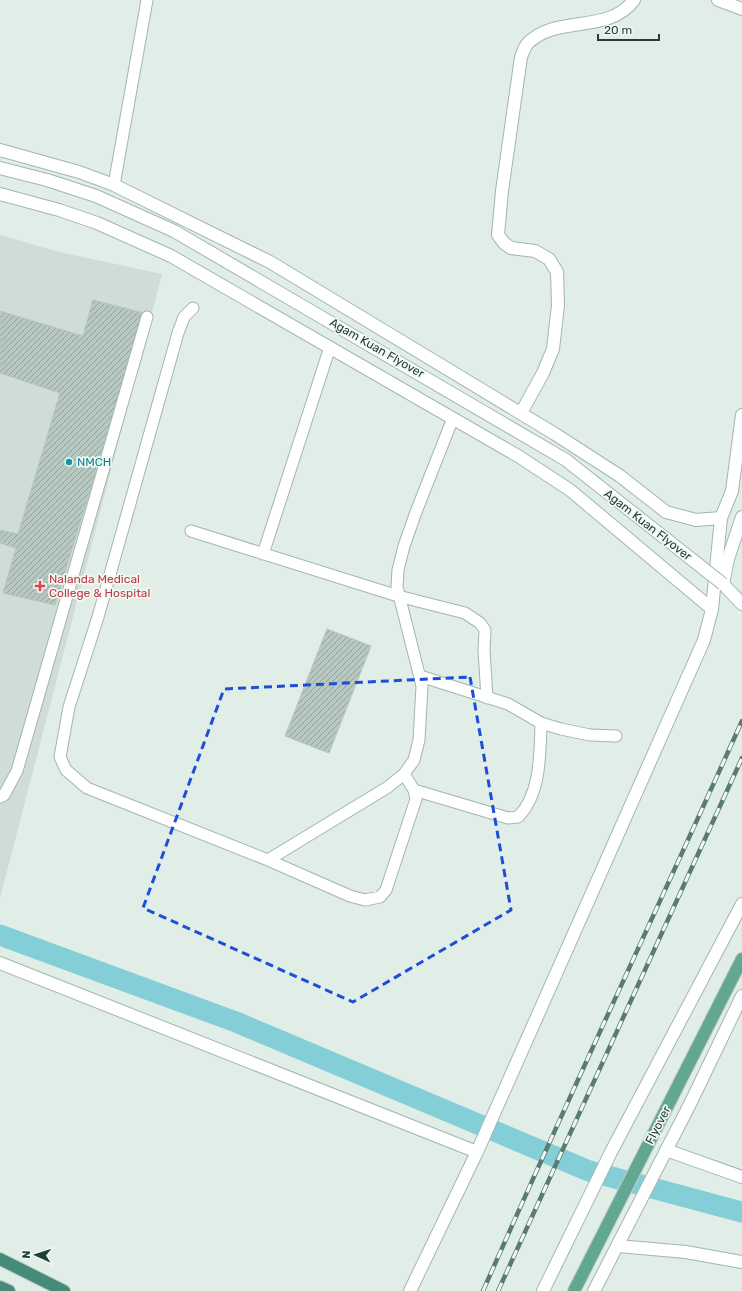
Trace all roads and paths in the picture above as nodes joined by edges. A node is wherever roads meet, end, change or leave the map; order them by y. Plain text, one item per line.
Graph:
1 (148, 0) edge
2 (634, 0) edge
3 (718, 0) edge
4 (742, 9) edge
5 (0, 150) edge
6 (0, 168) edge
7 (114, 185) junction
8 (0, 194) edge
9 (193, 308) dead end
10 (147, 316) dead end
11 (330, 347) junction
12 (521, 413) junction
13 (742, 414) edge
14 (453, 418) junction
15 (742, 517) edge
16 (721, 518) junction
17 (191, 531) dead end
18 (263, 554) junction
19 (723, 584) junction
20 (398, 596) junction
21 (742, 604) edge
22 (712, 609) junction
23 (420, 676) junction
24 (487, 698) junction
25 (542, 723) junction
26 (616, 736) dead end
27 (404, 774) junction
28 (414, 790) junction
29 (0, 797) edge
30 (268, 860) junction
31 (742, 904) edge
32 (742, 959) edge
33 (0, 963) edge
34 (742, 996) edge
35 (666, 1150) junction
36 (477, 1152) junction
37 (742, 1177) edge
38 (618, 1246) junction
39 (0, 1259) edge
40 (742, 1262) edge
41 (0, 1287) edge
42 (9, 1291) edge
43 (64, 1291) edge
44 (410, 1291) edge
45 (543, 1291) edge
46 (574, 1291) edge
47 (594, 1291) edge

1 - 7 lane
2 - 12 street
3 - 4 street
5 - 7 street
6 - 19 street, Agam Kuan Flyover, bridge
7 - 12 street
8 - 11 street
9 - 30 lane
10 - 29 lane
11 - 14 street
11 - 18 lane
12 - 16 street
13 - 16 street
14 - 20 lane
14 - 22 street
15 - 19 street
16 - 22 street
17 - 18 lane
18 - 20 lane
19 - 21 street
20 - 23 lane
20 - 24 lane
22 - 36 street
23 - 24 lane
23 - 27 lane
24 - 25 lane
25 - 26 lane
25 - 28 lane
27 - 28 lane
27 - 30 lane
28 - 30 lane
31 - 45 street
32 - 46 main road, Flyover
33 - 36 street
34 - 35 street
35 - 37 street
35 - 38 street
36 - 44 street
38 - 40 street
38 - 47 street
39 - 43 highway
41 - 42 highway

